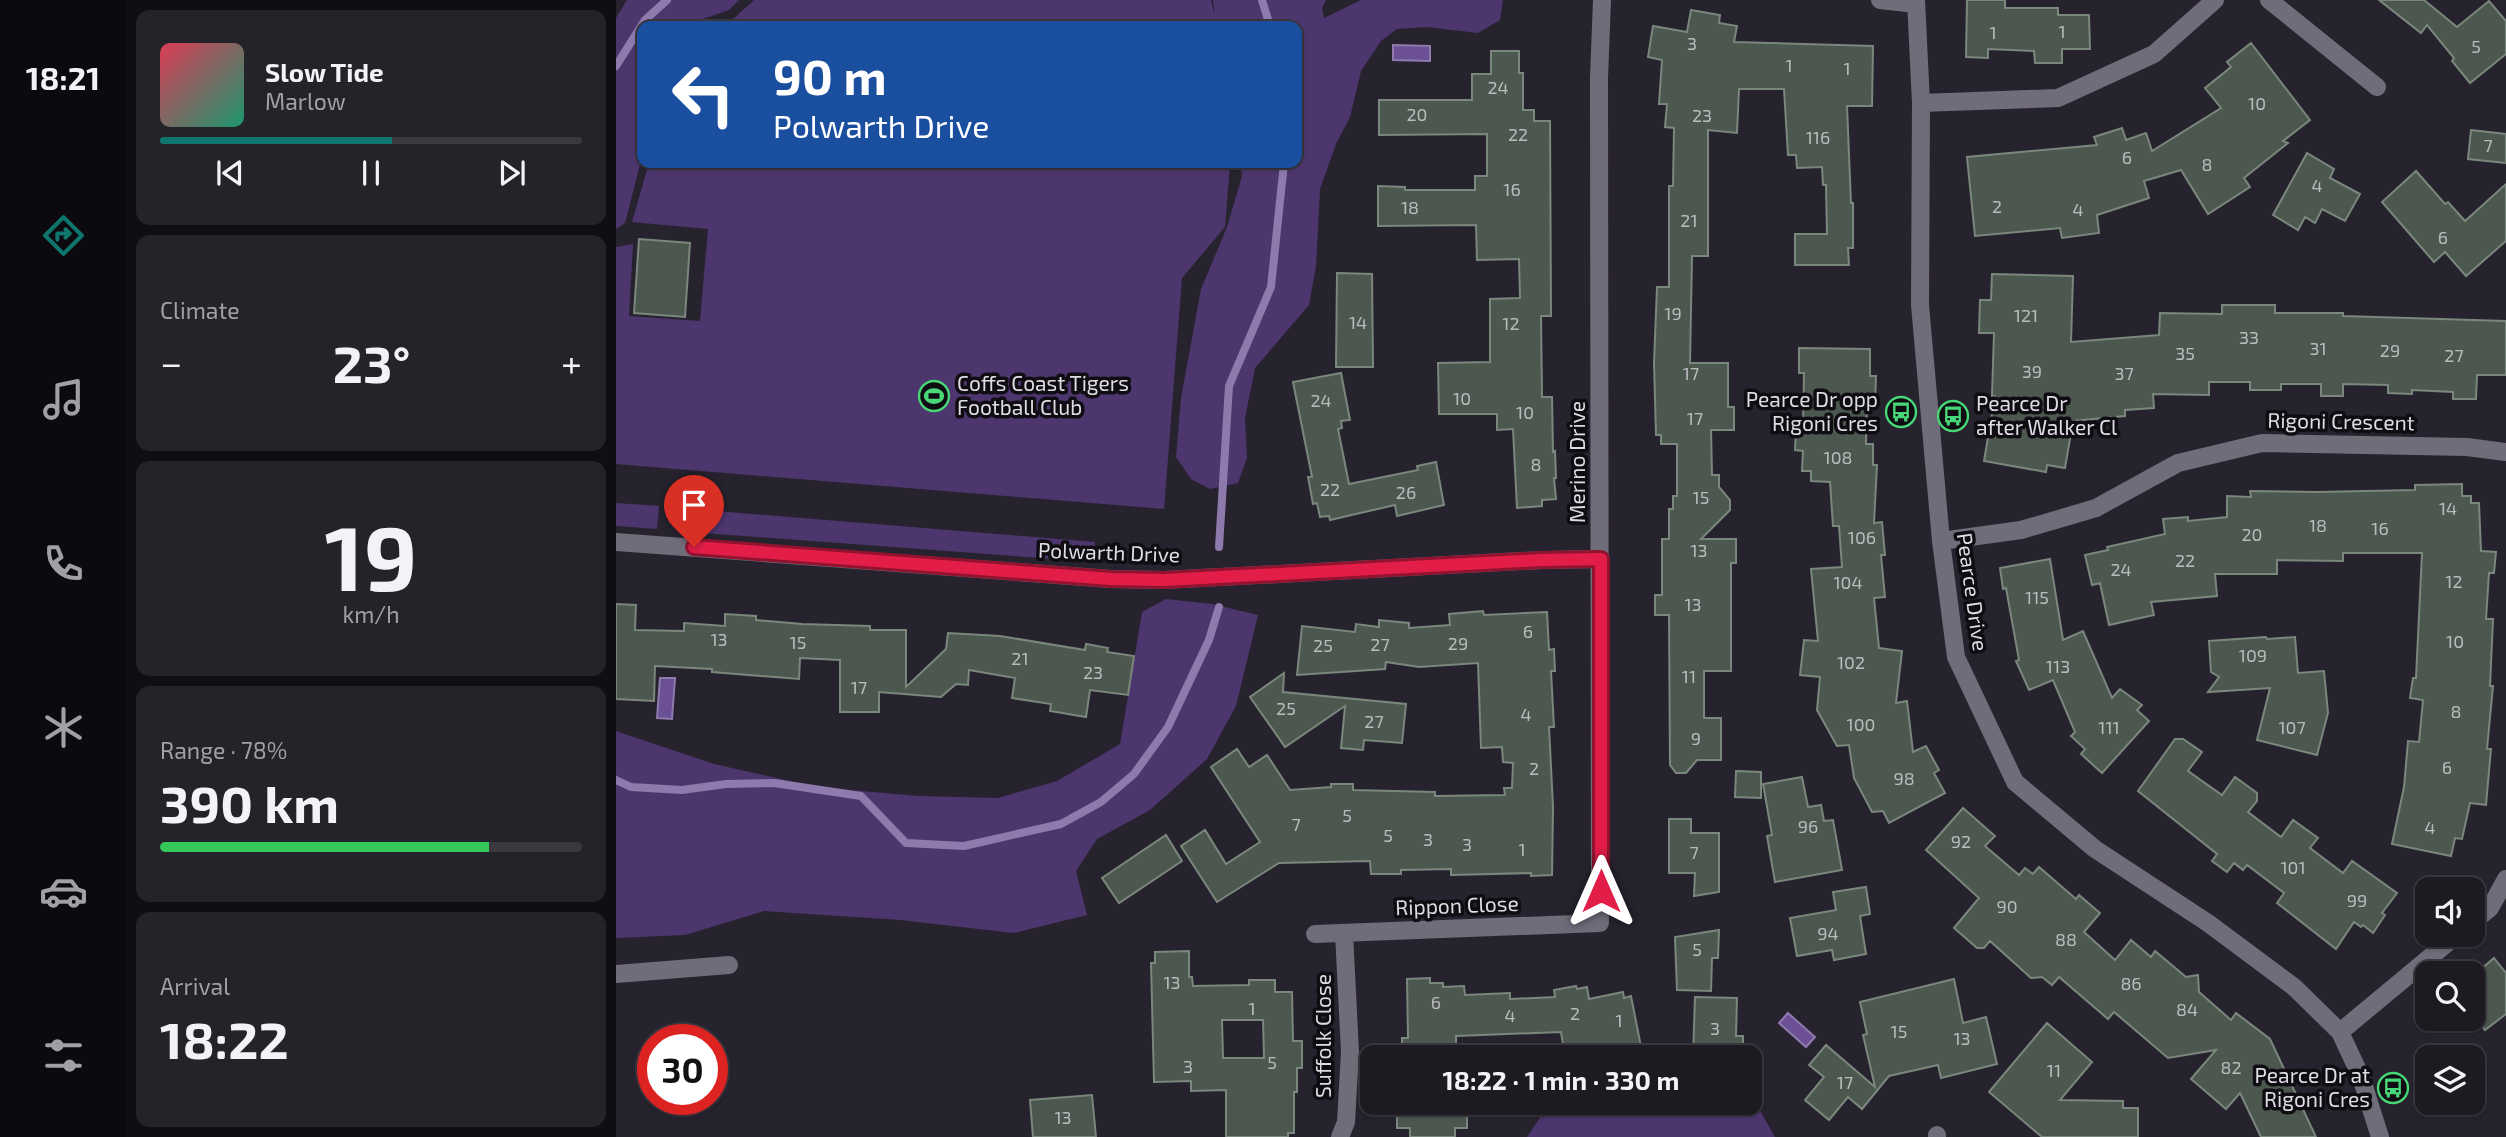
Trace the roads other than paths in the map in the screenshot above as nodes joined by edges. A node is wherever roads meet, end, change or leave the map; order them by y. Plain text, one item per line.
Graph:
1 (1602, 0) edge
2 (1880, 0) edge
3 (2215, 0) edge
4 (2269, 0) edge
5 (1916, 2) edge
6 (2377, 87) dead end
7 (1921, 103) junction
8 (2506, 452) edge
9 (1941, 541) junction
10 (616, 542) edge
11 (1601, 559) junction
12 (2506, 879) edge
13 (2485, 912) edge
14 (1600, 923) joint
15 (1344, 933) junction
16 (1315, 934) dead end
17 (2442, 947) edge
18 (729, 965) dead end
19 (616, 974) edge
20 (2340, 1032) junction
21 (1340, 1137) edge
22 (2380, 1137) edge

1 - 11 street, Merino Drive
2 - 5 street
3 - 7 street
4 - 6 street
5 - 7 street, Pearce Drive
7 - 9 street, Pearce Drive
8 - 9 street, Rigoni Crescent
9 - 20 street, Pearce Drive
10 - 11 street, Polwarth Drive
11 - 14 street, Merino Drive
12 - 13 street
14 - 15 street, Rippon Close
15 - 16 street, Rippon Close
15 - 21 street, Suffolk Close
17 - 20 street
18 - 19 street
20 - 22 street, Pearce Drive

